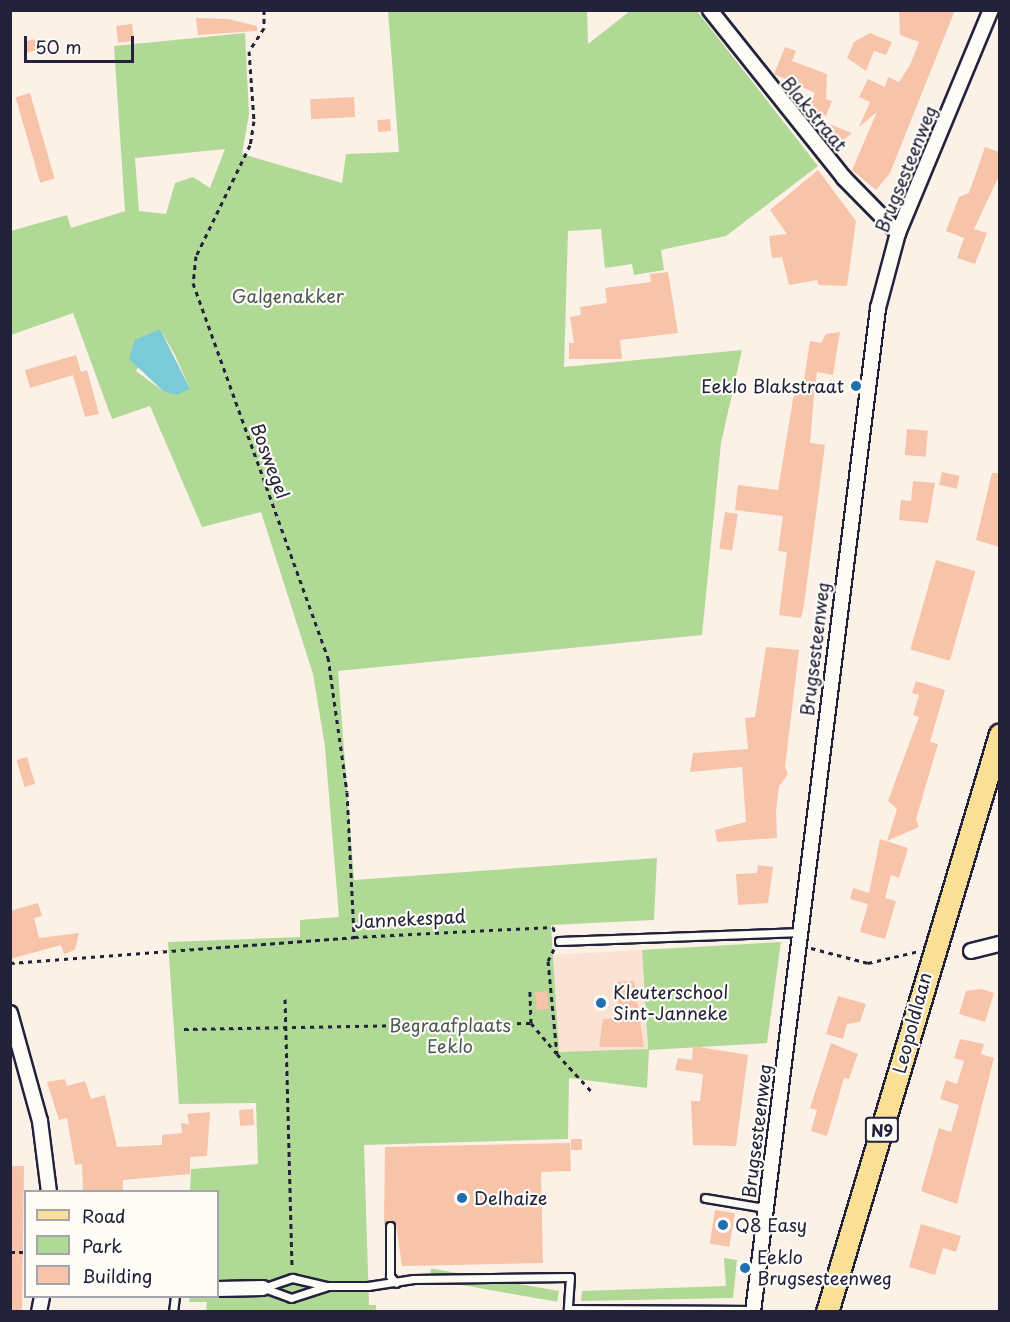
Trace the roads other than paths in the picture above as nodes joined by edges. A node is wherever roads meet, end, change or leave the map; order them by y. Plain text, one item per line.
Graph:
1 (710, 10) edge
2 (991, 10) edge
3 (897, 233) junction
4 (999, 734) edge
5 (801, 939) junction
6 (559, 941) road end
7 (999, 944) edge
8 (971, 951) dead end
9 (10, 1013) edge
10 (49, 1190) edge
11 (705, 1197) dead end
12 (765, 1208) junction
13 (390, 1226) dead end
14 (396, 1283) junction
15 (327, 1286) junction
16 (263, 1288) junction
17 (219, 1289) edge
18 (753, 1310) edge
19 (827, 1311) edge

1 - 3 street, Blakstraat
2 - 3 street, Brugsesteenweg
3 - 5 street, Brugsesteenweg
4 - 19 main road, Leopoldlaan / N9
5 - 6 lane
5 - 12 street, Brugsesteenweg
7 - 8 street
9 - 10 street
11 - 12 lane
12 - 18 street, Brugsesteenweg
13 - 14 lane
14 - 15 lane
14 - 18 lane
15 - 16 lane
15 - 16 lane
16 - 17 street

